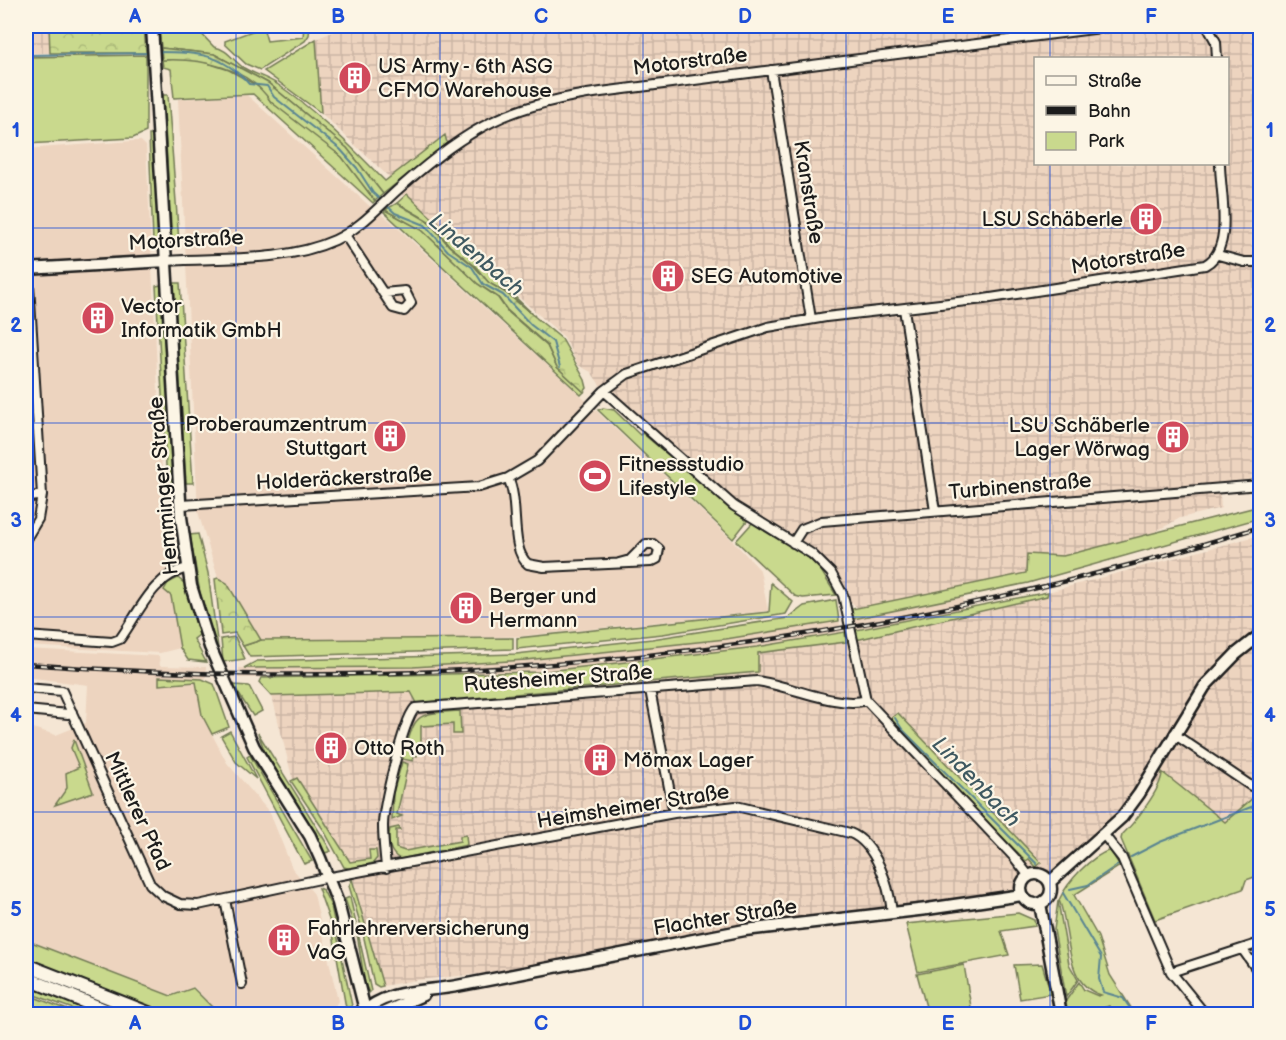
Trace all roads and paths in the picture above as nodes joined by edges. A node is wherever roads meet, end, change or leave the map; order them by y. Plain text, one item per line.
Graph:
1 (152, 26) edge
2 (1117, 26) edge
3 (1207, 26) edge
4 (1217, 57) edge
5 (771, 70) junction
6 (1220, 165) edge
7 (345, 235) junction
8 (1218, 255) junction
9 (167, 261) junction
10 (1260, 262) edge
11 (27, 268) edge
12 (383, 293) dead end
13 (904, 309) junction
14 (812, 319) junction
15 (604, 392) junction
16 (508, 478) junction
17 (1260, 485) edge
18 (42, 495) junction
19 (26, 498) edge
20 (181, 505) junction
21 (935, 511) junction
22 (26, 538) edge
23 (793, 543) junction
24 (619, 563) junction
25 (188, 568) junction
26 (1260, 635) edge
27 (26, 636) edge
28 (26, 688) edge
29 (650, 690) junction
30 (866, 700) junction
31 (26, 711) edge
32 (72, 712) junction
33 (1174, 735) junction
34 (1260, 786) edge
35 (674, 813) junction
36 (1104, 835) junction
37 (386, 868) junction
38 (1029, 876) junction
39 (329, 877) junction
40 (1050, 882) junction
41 (1022, 895) junction
42 (225, 900) junction
43 (1040, 904) junction
44 (892, 912) junction
45 (1260, 944) edge
46 (1243, 950) junction
47 (26, 965) edge
48 (1172, 972) junction
49 (1260, 974) edge
50 (26, 978) edge
51 (242, 984) dead end
52 (437, 990) junction
53 (364, 1013) edge
54 (115, 1014) edge
55 (151, 1014) edge
56 (380, 1014) edge
57 (1061, 1014) edge
58 (1205, 1014) edge

1 - 9 main road, Hemminger Straße
2 - 5 street, Motorstraße
3 - 4 street
5 - 7 street, Motorstraße
5 - 14 street, Kranstraße
6 - 8 street, Motorstraße
7 - 9 street, Motorstraße
7 - 12 street
8 - 10 street
8 - 13 street, Motorstraße
9 - 11 main road, Motorstraße
9 - 20 main road, Hemminger Straße
11 - 18 street
13 - 14 street, Motorstraße
13 - 21 street
14 - 15 street, Motorstraße
15 - 16 street, Holderäckerstraße
15 - 23 street
16 - 20 street, Holderäckerstraße
16 - 24 street
17 - 21 street, Turbinenstraße
18 - 19 street
18 - 22 street
20 - 25 main road, Hemminger Straße
21 - 23 street, Turbinenstraße
23 - 30 street
24 - 24 street
25 - 27 street
25 - 39 main road, Hemminger Straße
26 - 33 main road
28 - 32 street, Mittlerer Pfad
29 - 30 street, Rutesheimer Straße
29 - 35 street
29 - 37 street, Rutesheimer Straße
30 - 38 street
31 - 32 street
32 - 42 street, Mittlerer Pfad
33 - 34 street
33 - 36 main road
35 - 37 street, Heimsheimer Straße
35 - 44 street, Heimsheimer Straße
36 - 40 main road
36 - 48 street
37 - 39 street, Heimsheimer Straße
38 - 40 main road
38 - 41 main road
39 - 42 street, Mittlerer Pfad
39 - 53 main road, Hemminger Straße
40 - 43 main road
41 - 43 main road
41 - 44 main road, Flachter Straße
42 - 51 street
43 - 57 main road
44 - 52 main road, Flachter Straße
45 - 46 street
46 - 48 street
46 - 49 street
47 - 55 main road
48 - 58 street
50 - 54 main road
52 - 53 main road, Flachter Straße
52 - 56 main road, Flachter Straße

